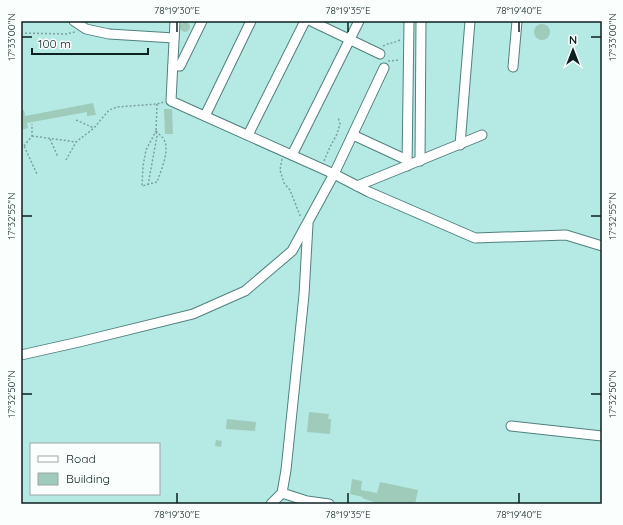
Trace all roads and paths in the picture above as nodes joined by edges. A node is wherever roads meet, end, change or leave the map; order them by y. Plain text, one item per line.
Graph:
1 (74, 21) edge
2 (174, 21) edge
3 (202, 21) edge
4 (251, 21) edge
5 (305, 21) edge
6 (311, 21) edge
7 (359, 21) edge
8 (409, 21) edge
9 (421, 21) edge
10 (470, 21) edge
11 (517, 21) edge
12 (86, 29) junction
13 (21, 33) edge
14 (409, 35) junction
15 (174, 38) junction
16 (350, 40) junction
17 (377, 53) junction
18 (408, 60) junction
19 (173, 66) junction
20 (513, 67) dead end
21 (384, 68) dead end
22 (205, 116) junction
23 (338, 117) dead end
24 (76, 120) dead end
25 (32, 124) dead end
26 (94, 128) junction
27 (156, 132) junction
28 (353, 134) junction
29 (248, 135) junction
30 (482, 135) dead end
31 (32, 136) junction
32 (50, 138) junction
33 (76, 142) junction
34 (21, 144) edge
35 (460, 144) junction
36 (24, 146) junction
37 (289, 154) junction
38 (58, 157) dead end
39 (66, 160) dead end
40 (420, 161) junction
41 (407, 163) junction
42 (321, 168) junction
43 (37, 174) dead end
44 (334, 174) junction
45 (148, 185) junction
46 (357, 186) junction
47 (307, 224) junction
48 (602, 246) edge
49 (21, 354) edge
50 (511, 426) dead end
51 (602, 436) edge
52 (282, 493) junction
53 (272, 504) edge
54 (329, 504) edge

1 - 12 street
2 - 15 street
3 - 19 street
4 - 22 street
5 - 29 street
6 - 16 street
7 - 16 street
8 - 14 street
9 - 40 street
10 - 35 street
11 - 20 street
12 - 13 path
12 - 15 street
14 - 17 path
14 - 18 street
15 - 19 street
16 - 17 street
16 - 37 street
17 - 18 path
18 - 41 street
19 - 22 street
21 - 28 street
22 - 29 street
23 - 42 path
24 - 26 path
25 - 31 path
26 - 27 path
26 - 33 path
27 - 45 path
27 - 45 path
27 - 45 path
28 - 41 street
28 - 44 street
29 - 37 street
30 - 35 street
31 - 32 path
31 - 36 path
32 - 33 path
32 - 38 path
33 - 39 path
34 - 36 path
35 - 40 street
36 - 43 path
37 - 42 street
37 - 47 path
40 - 41 street
41 - 46 street
42 - 44 street
44 - 46 street
44 - 47 street
46 - 48 street
47 - 49 street
47 - 52 street
50 - 51 street
52 - 53 street
52 - 54 street

